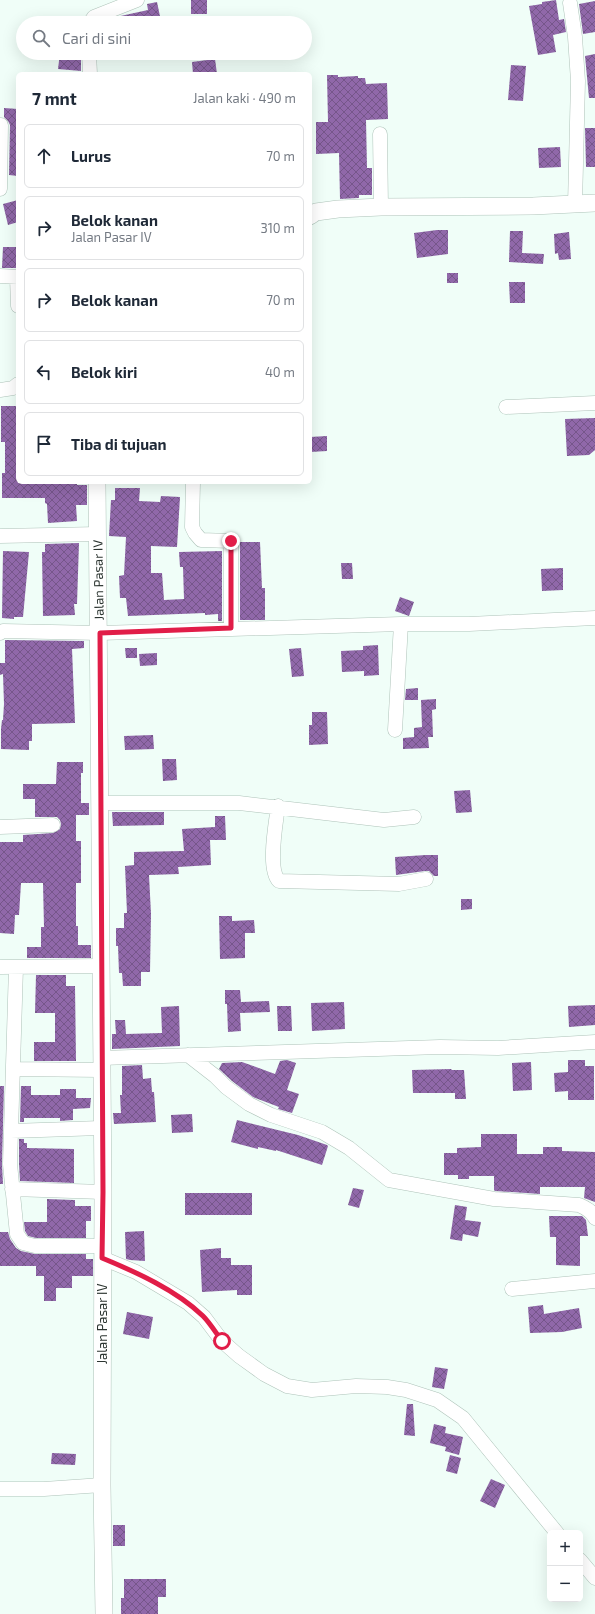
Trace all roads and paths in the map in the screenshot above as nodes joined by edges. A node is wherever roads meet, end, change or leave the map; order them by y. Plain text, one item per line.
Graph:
1 (137, 0) edge
2 (570, 3) dead end
3 (97, 16) edge
4 (89, 60) edge
5 (90, 72) edge
6 (1, 125) edge
7 (380, 134) dead end
8 (0, 189) edge
9 (595, 203) edge
10 (575, 205) junction
11 (381, 207) junction
12 (312, 215) edge
13 (0, 276) edge
14 (16, 277) edge
15 (16, 386) edge
16 (0, 390) edge
17 (595, 403) edge
18 (506, 406) dead end
19 (97, 484) edge
20 (193, 484) edge
21 (98, 534) junction
22 (0, 536) edge
23 (595, 618) edge
24 (401, 624) junction
25 (231, 628) junction
26 (0, 633) edge
27 (100, 633) junction
28 (395, 730) dead end
29 (100, 803) junction
30 (278, 806) junction
31 (414, 817) dead end
32 (53, 824) dead end
33 (0, 827) edge
34 (426, 879) dead end
35 (101, 966) junction
36 (0, 967) edge
37 (16, 967) junction
38 (595, 1042) edge
39 (188, 1055) junction
40 (101, 1064) junction
41 (13, 1069) junction
42 (102, 1128) junction
43 (10, 1131) junction
44 (12, 1189) junction
45 (103, 1192) junction
46 (595, 1218) edge
47 (102, 1252) junction
48 (595, 1281) edge
49 (512, 1289) dead end
50 (102, 1485) junction
51 (0, 1488) edge
52 (555, 1530) edge
53 (583, 1564) edge
54 (595, 1578) edge
55 (104, 1614) edge

1 - 3 street
2 - 10 street
4 - 5 street
6 - 8 street
7 - 11 street
9 - 10 street
10 - 11 street
11 - 12 street
13 - 14 street
15 - 16 street
17 - 18 street
19 - 21 street, Jalan Pasar IV
20 - 25 street
21 - 22 street
21 - 27 street, Jalan Pasar IV
23 - 24 street
24 - 25 street
24 - 28 street
25 - 27 street
26 - 27 street
27 - 29 street, Jalan Pasar IV
29 - 30 street
29 - 35 street, Jalan Pasar IV
30 - 31 street
30 - 34 street
32 - 33 street
35 - 37 street
35 - 40 street, Jalan Pasar IV
36 - 37 street
37 - 41 street
38 - 39 street
39 - 40 street
39 - 46 street
40 - 41 street
40 - 42 street, Jalan Pasar IV
41 - 43 street
42 - 43 street
42 - 45 street, Jalan Pasar IV
43 - 44 street
44 - 45 street
44 - 47 street
45 - 47 street, Jalan Pasar IV
47 - 50 street, Jalan Pasar IV
47 - 52 street
48 - 49 street
50 - 51 street
50 - 55 street, Jalan Pasar IV
53 - 54 street

